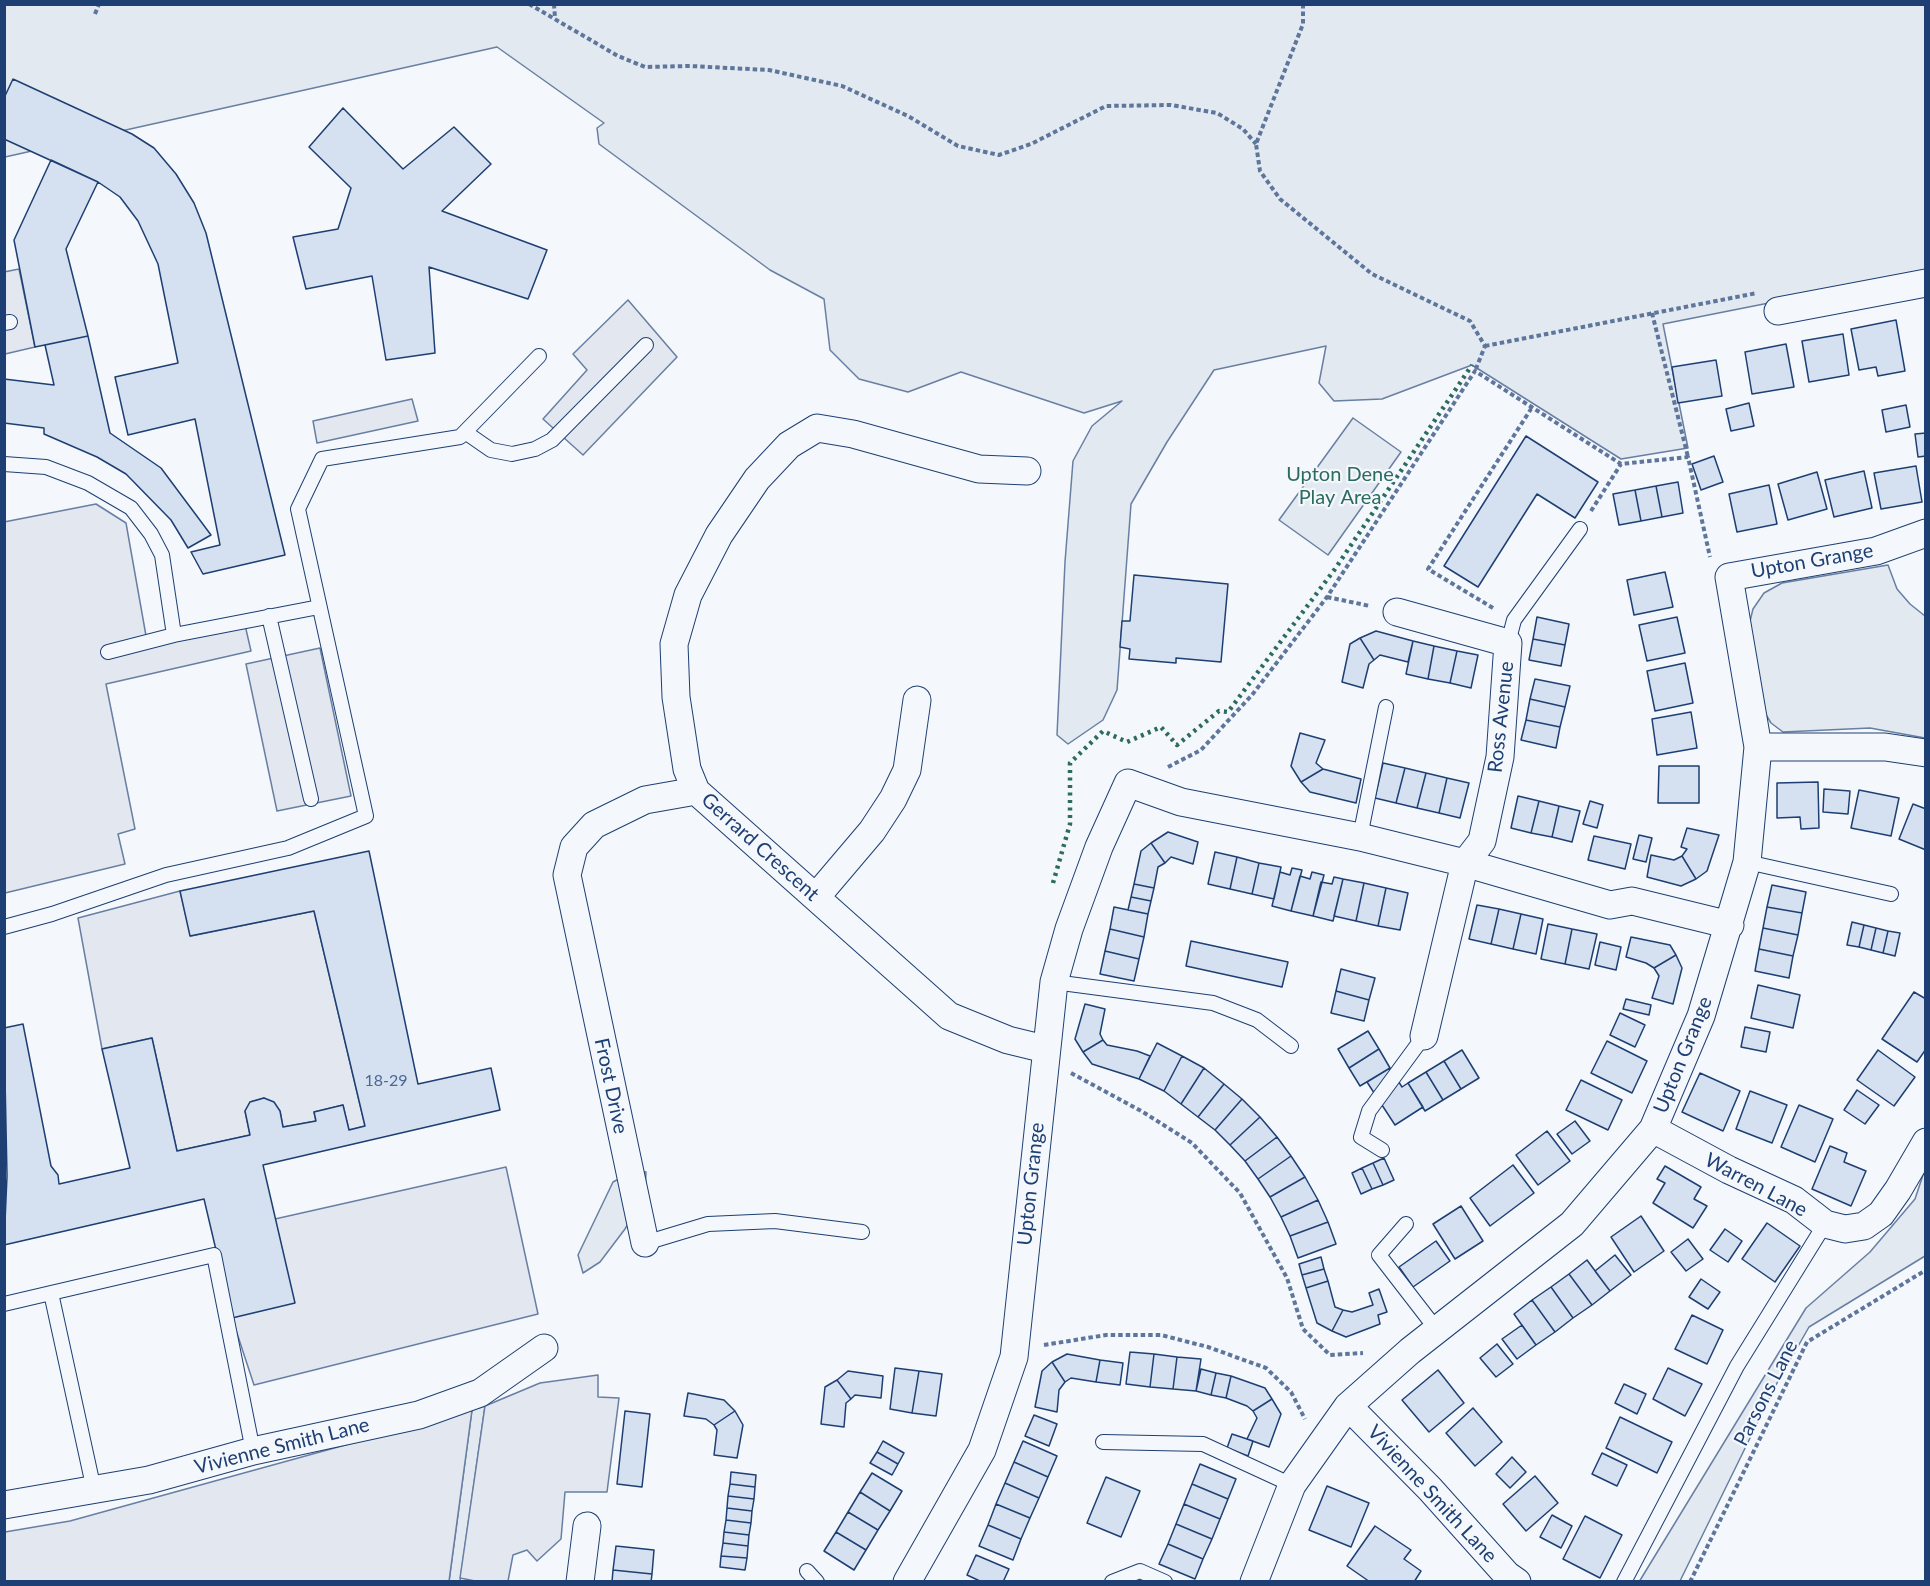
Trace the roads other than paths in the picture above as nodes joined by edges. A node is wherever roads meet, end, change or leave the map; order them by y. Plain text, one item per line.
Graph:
1 (1926, 283) edge
2 (1772, 301) road end
3 (646, 345) dead end
4 (539, 356) dead end
5 (465, 432) junction
6 (4, 464) edge
7 (1027, 471) dead end
8 (1580, 529) road end
9 (1926, 533) edge
10 (319, 607) junction
11 (1397, 612) road end
12 (269, 616) junction
13 (1511, 631) junction
14 (174, 635) junction
15 (108, 652) dead end
16 (917, 700) dead end
17 (1386, 707) dead end
18 (1758, 747) junction
19 (1926, 753) edge
20 (696, 790) junction
21 (311, 799) dead end
22 (1360, 837) junction
23 (1747, 862) junction
24 (1465, 863) junction
25 (1891, 894) dead end
26 (816, 897) junction
27 (1730, 925) junction
28 (4, 927) edge
29 (1054, 982) junction
30 (1424, 1036) joint
31 (1291, 1046) dead end
32 (1045, 1053) junction
33 (1653, 1129) junction
34 (1926, 1142) edge
35 (1382, 1150) dead end
36 (1406, 1224) dead end
37 (1825, 1224) junction
38 (862, 1232) dead end
39 (645, 1243) joint
40 (51, 1293) junction
41 (4, 1304) edge
42 (1437, 1330) junction
43 (544, 1348) dead end
44 (1348, 1406) junction
45 (1103, 1442) dead end
46 (253, 1451) junction
47 (1292, 1485) junction
48 (94, 1490) junction
49 (4, 1505) edge
50 (587, 1526) dead end
51 (580, 1581) edge
52 (907, 1581) edge
53 (1112, 1581) edge
54 (1165, 1581) edge
55 (1254, 1581) edge
56 (1517, 1581) edge
57 (1624, 1581) edge

1 - 2 street
3 - 5 lane
4 - 5 lane
5 - 10 lane
6 - 14 lane
7 - 20 street, Gerrard Crescent
8 - 13 lane
9 - 18 street, Upton Grange
10 - 12 lane
10 - 28 lane
11 - 13 street, Ross Avenue
12 - 14 lane
12 - 21 lane
13 - 24 street, Ross Avenue
14 - 15 lane
16 - 26 street
17 - 22 lane
18 - 19 street
18 - 23 street, Upton Grange
20 - 26 street, Gerrard Crescent
20 - 39 street, Frost Drive
22 - 24 street
22 - 29 street, Upton Grange
23 - 25 lane
23 - 27 street, Upton Grange
24 - 27 street
24 - 30 street, Ross Avenue
26 - 32 street, Gerrard Crescent
27 - 33 street, Upton Grange
29 - 31 lane
29 - 32 street, Upton Grange
30 - 35 lane
32 - 52 street, Upton Grange
33 - 37 street, Warren Lane
33 - 42 street, Upton Grange
34 - 37 street, Warren Lane
36 - 42 lane
37 - 57 lane
38 - 39 lane, Frost Drive
40 - 41 lane
40 - 46 lane
40 - 48 lane
42 - 44 street, Upton Grange
43 - 46 street, Vivienne Smith Lane
44 - 47 street, Upton Grange
44 - 56 street, Vivienne Smith Lane
45 - 47 lane
46 - 48 street, Vivienne Smith Lane
47 - 55 street, Upton Grange
48 - 49 street, Vivienne Smith Lane
50 - 51 street
53 - 54 lane

